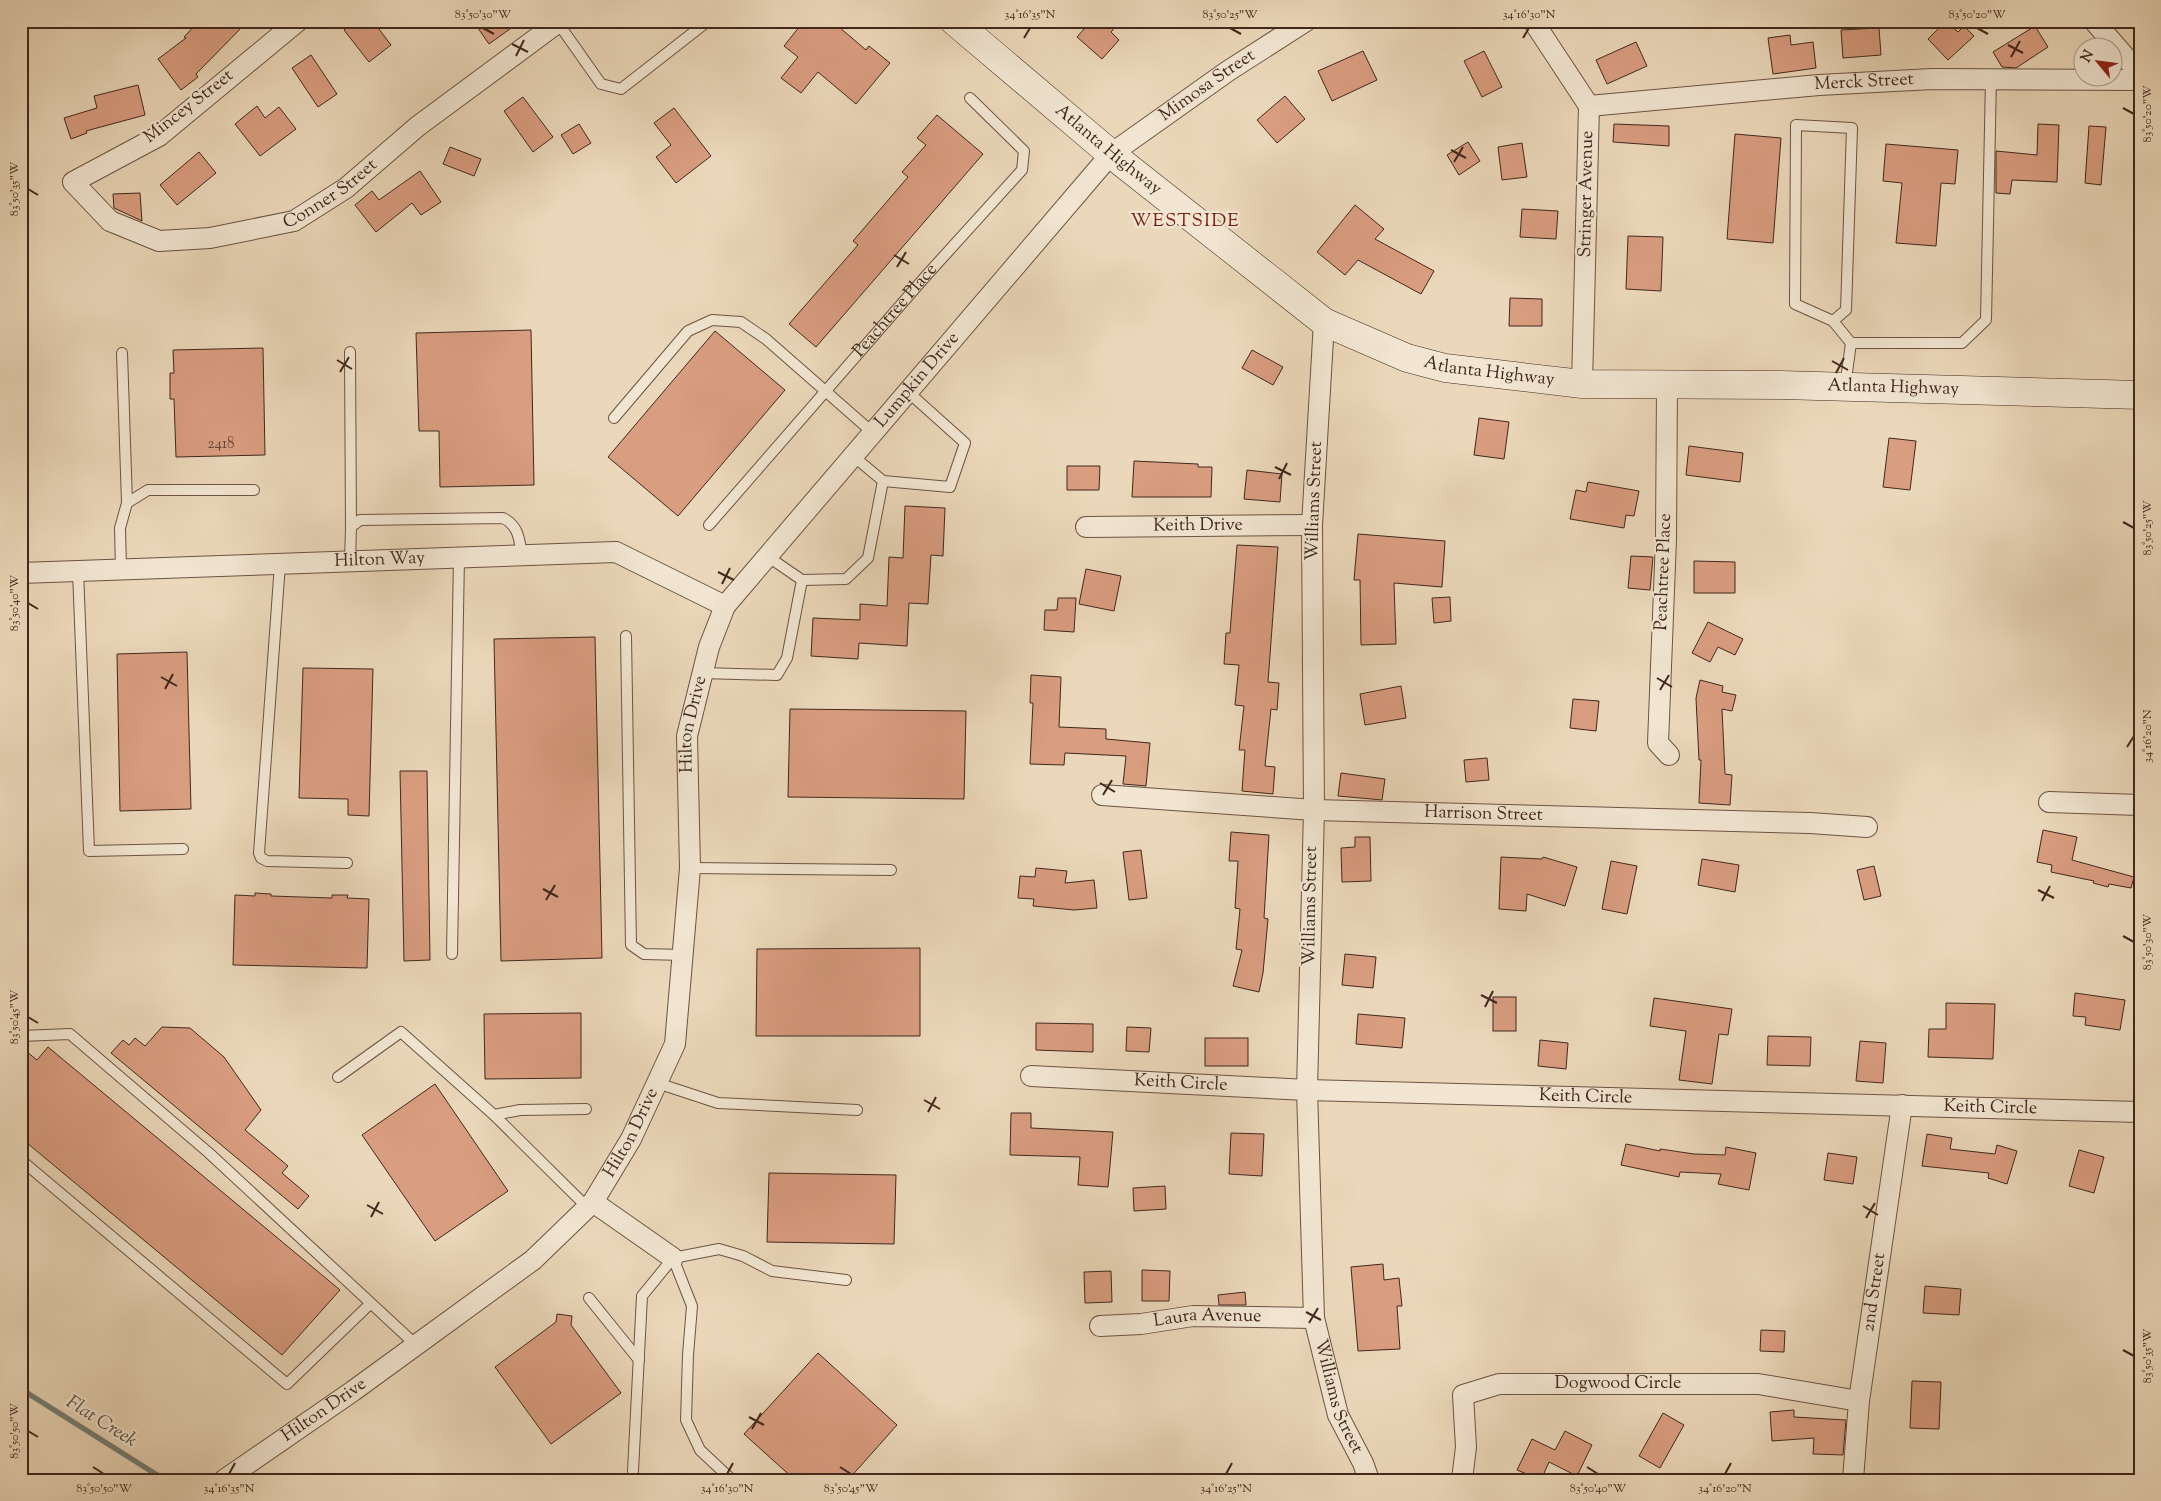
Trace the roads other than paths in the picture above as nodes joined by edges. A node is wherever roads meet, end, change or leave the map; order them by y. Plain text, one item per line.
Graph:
1 (298, 21) edge
2 (708, 21) edge
3 (954, 21) edge
4 (1306, 21) edge
5 (1533, 21) edge
6 (2094, 21) edge
7 (559, 22) edge
8 (2140, 74) edge
9 (1991, 79) junction
10 (2140, 80) edge
11 (970, 98) dead end
12 (1589, 106) junction
13 (1111, 154) junction
14 (73, 182) joint
15 (1834, 321) junction
16 (1324, 322) junction
17 (1852, 342) junction
18 (350, 352) dead end
19 (122, 353) dead end
20 (1582, 384) junction
21 (1667, 384) junction
22 (1845, 388) junction
23 (907, 391) junction
24 (825, 392) junction
25 (2140, 395) edge
26 (614, 418) dead end
27 (872, 432) junction
28 (852, 455) junction
29 (884, 481) junction
30 (254, 490) dead end
31 (127, 503) junction
32 (709, 525) dead end
33 (1312, 525) junction
34 (351, 527) junction
35 (1086, 527) dead end
36 (522, 555) junction
37 (767, 556) junction
38 (459, 557) junction
39 (350, 561) junction
40 (280, 564) junction
41 (121, 570) junction
42 (78, 571) junction
43 (21, 573) edge
44 (802, 580) junction
45 (725, 606) junction
46 (626, 636) dead end
47 (702, 673) junction
48 (1669, 755) dead end
49 (1102, 795) dead end
50 (2049, 802) dead end
51 (2140, 805) edge
52 (1314, 810) junction
53 (1867, 828) dead end
54 (183, 849) dead end
55 (347, 862) dead end
56 (690, 868) junction
57 (891, 870) dead end
58 (452, 954) dead end
59 (684, 955) junction
60 (21, 1036) edge
61 (1031, 1076) dead end
62 (338, 1077) dead end
63 (657, 1083) junction
64 (1307, 1090) junction
65 (1902, 1105) junction
66 (586, 1109) dead end
67 (856, 1110) dead end
68 (2140, 1112) edge
69 (494, 1115) junction
70 (21, 1160) edge
71 (590, 1205) junction
72 (673, 1258) junction
73 (846, 1280) dead end
74 (589, 1298) dead end
75 (370, 1304) junction
76 (1314, 1318) junction
77 (1100, 1326) dead end
78 (416, 1345) junction
79 (639, 1360) junction
80 (1859, 1401) junction
81 (633, 1471) dead end
82 (224, 1480) edge
83 (732, 1480) edge
84 (1369, 1480) edge
85 (1462, 1480) edge
86 (1853, 1480) edge

1 - 14 street, Mincey Street
2 - 7 lane
3 - 13 main road, Atlanta Highway
4 - 13 street, Mimosa Street
5 - 12 street, Stringer Avenue
6 - 8 street
7 - 14 street, Conner Street
9 - 10 street, Merck Street
9 - 12 street, Merck Street
9 - 17 lane
11 - 24 lane, Peachtree Place
12 - 20 street, Stringer Avenue
13 - 16 main road, Atlanta Highway
13 - 23 street, Lumpkin Drive
15 - 15 lane
15 - 17 lane
16 - 20 main road, Atlanta Highway
16 - 33 street, Williams Street
17 - 22 lane
18 - 34 lane
19 - 31 lane
20 - 21 main road, Atlanta Highway
21 - 22 main road, Atlanta Highway
21 - 48 street, Peachtree Place
22 - 25 main road, Atlanta Highway
23 - 27 street, Lumpkin Drive
23 - 29 lane
24 - 26 lane
24 - 27 lane
24 - 32 lane, Peachtree Place
27 - 28 street, Lumpkin Drive
28 - 29 lane
28 - 37 street, Lumpkin Drive
29 - 44 lane
30 - 31 lane
31 - 41 lane
33 - 35 street, Keith Drive
33 - 52 street, Williams Street
34 - 36 lane
34 - 39 lane
36 - 38 street, Hilton Way
36 - 45 street, Hilton Way
37 - 44 lane
37 - 45 street, Lumpkin Drive
38 - 39 street, Hilton Way
38 - 58 lane
39 - 40 street, Hilton Way
40 - 41 street, Hilton Way
40 - 55 lane
41 - 42 street, Hilton Way
42 - 43 street, Hilton Way
42 - 54 lane
44 - 47 lane
45 - 47 street, Hilton Drive
46 - 59 lane
47 - 56 street, Hilton Drive
49 - 52 street, Harrison Street
50 - 51 street
52 - 53 street, Harrison Street
52 - 64 street, Williams Street
56 - 57 lane
56 - 59 street, Hilton Drive
59 - 63 street, Hilton Drive
60 - 75 lane
61 - 64 street, Keith Circle
62 - 69 lane
63 - 67 lane
63 - 71 street, Hilton Drive
64 - 65 street, Keith Circle
64 - 76 street, Williams Street
65 - 68 street, Keith Circle
65 - 80 street, 2nd Street
66 - 69 lane
69 - 71 lane
70 - 75 lane
71 - 72 street
71 - 78 street, Hilton Drive
72 - 73 lane
72 - 79 lane
72 - 83 lane
74 - 79 lane
75 - 78 lane
76 - 77 street, Laura Avenue
76 - 84 street, Williams Street
78 - 82 street, Hilton Drive
79 - 81 lane
80 - 85 street, Dogwood Circle
80 - 86 street, 2nd Street

